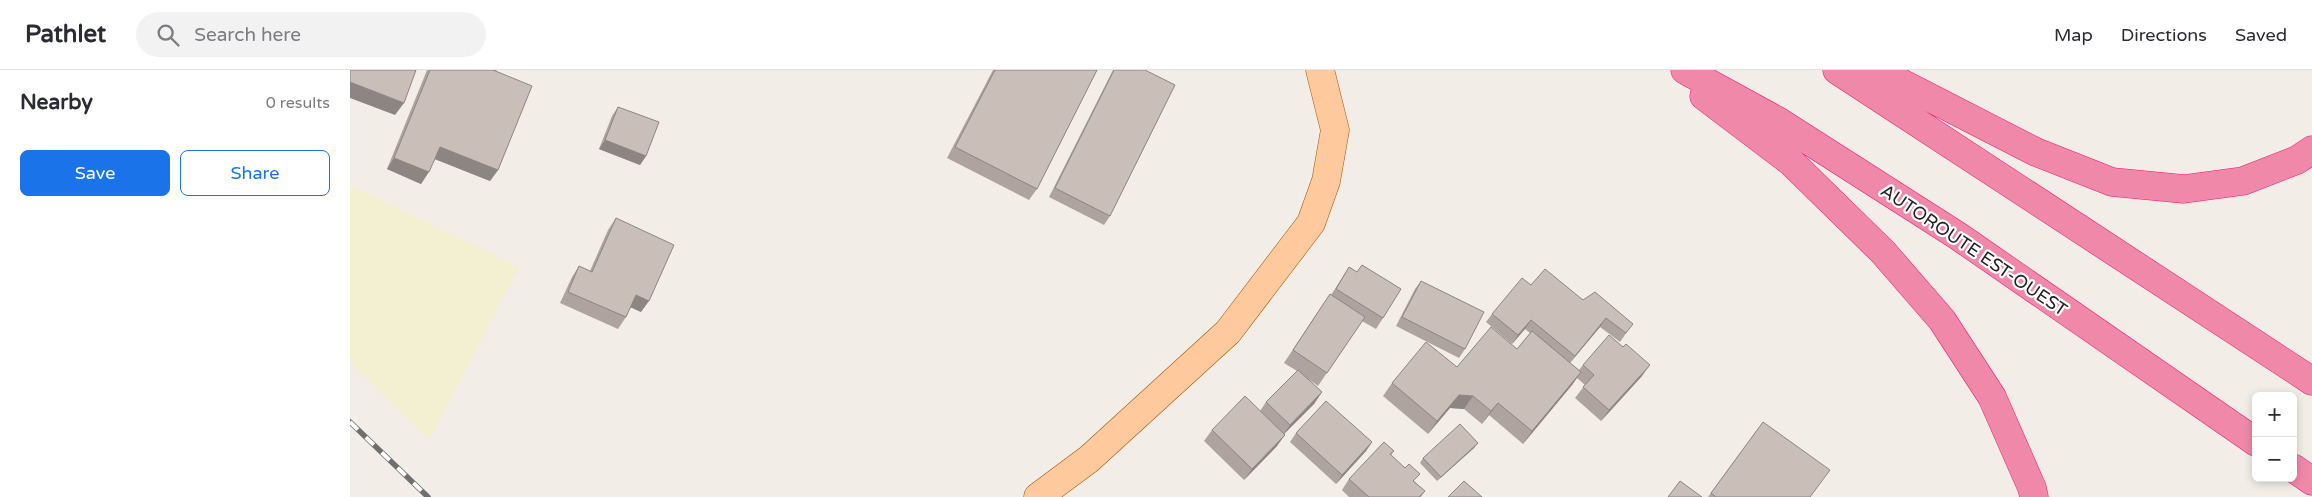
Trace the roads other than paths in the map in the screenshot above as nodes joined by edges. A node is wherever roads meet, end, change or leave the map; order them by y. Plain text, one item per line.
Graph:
1 (1320, 70) edge
2 (1668, 70) edge
3 (1685, 70) edge
4 (1837, 70) edge
5 (1876, 70) edge
6 (2312, 150) edge
7 (2312, 381) edge
8 (2252, 439) edge
9 (2297, 471) edge
10 (2312, 481) edge
11 (1052, 495) edge
12 (2034, 497) edge

1 - 11 main road
2 - 12 highway
3 - 8 highway, AUTOROUTE EST-OUEST
4 - 7 highway
5 - 6 highway
9 - 10 highway

